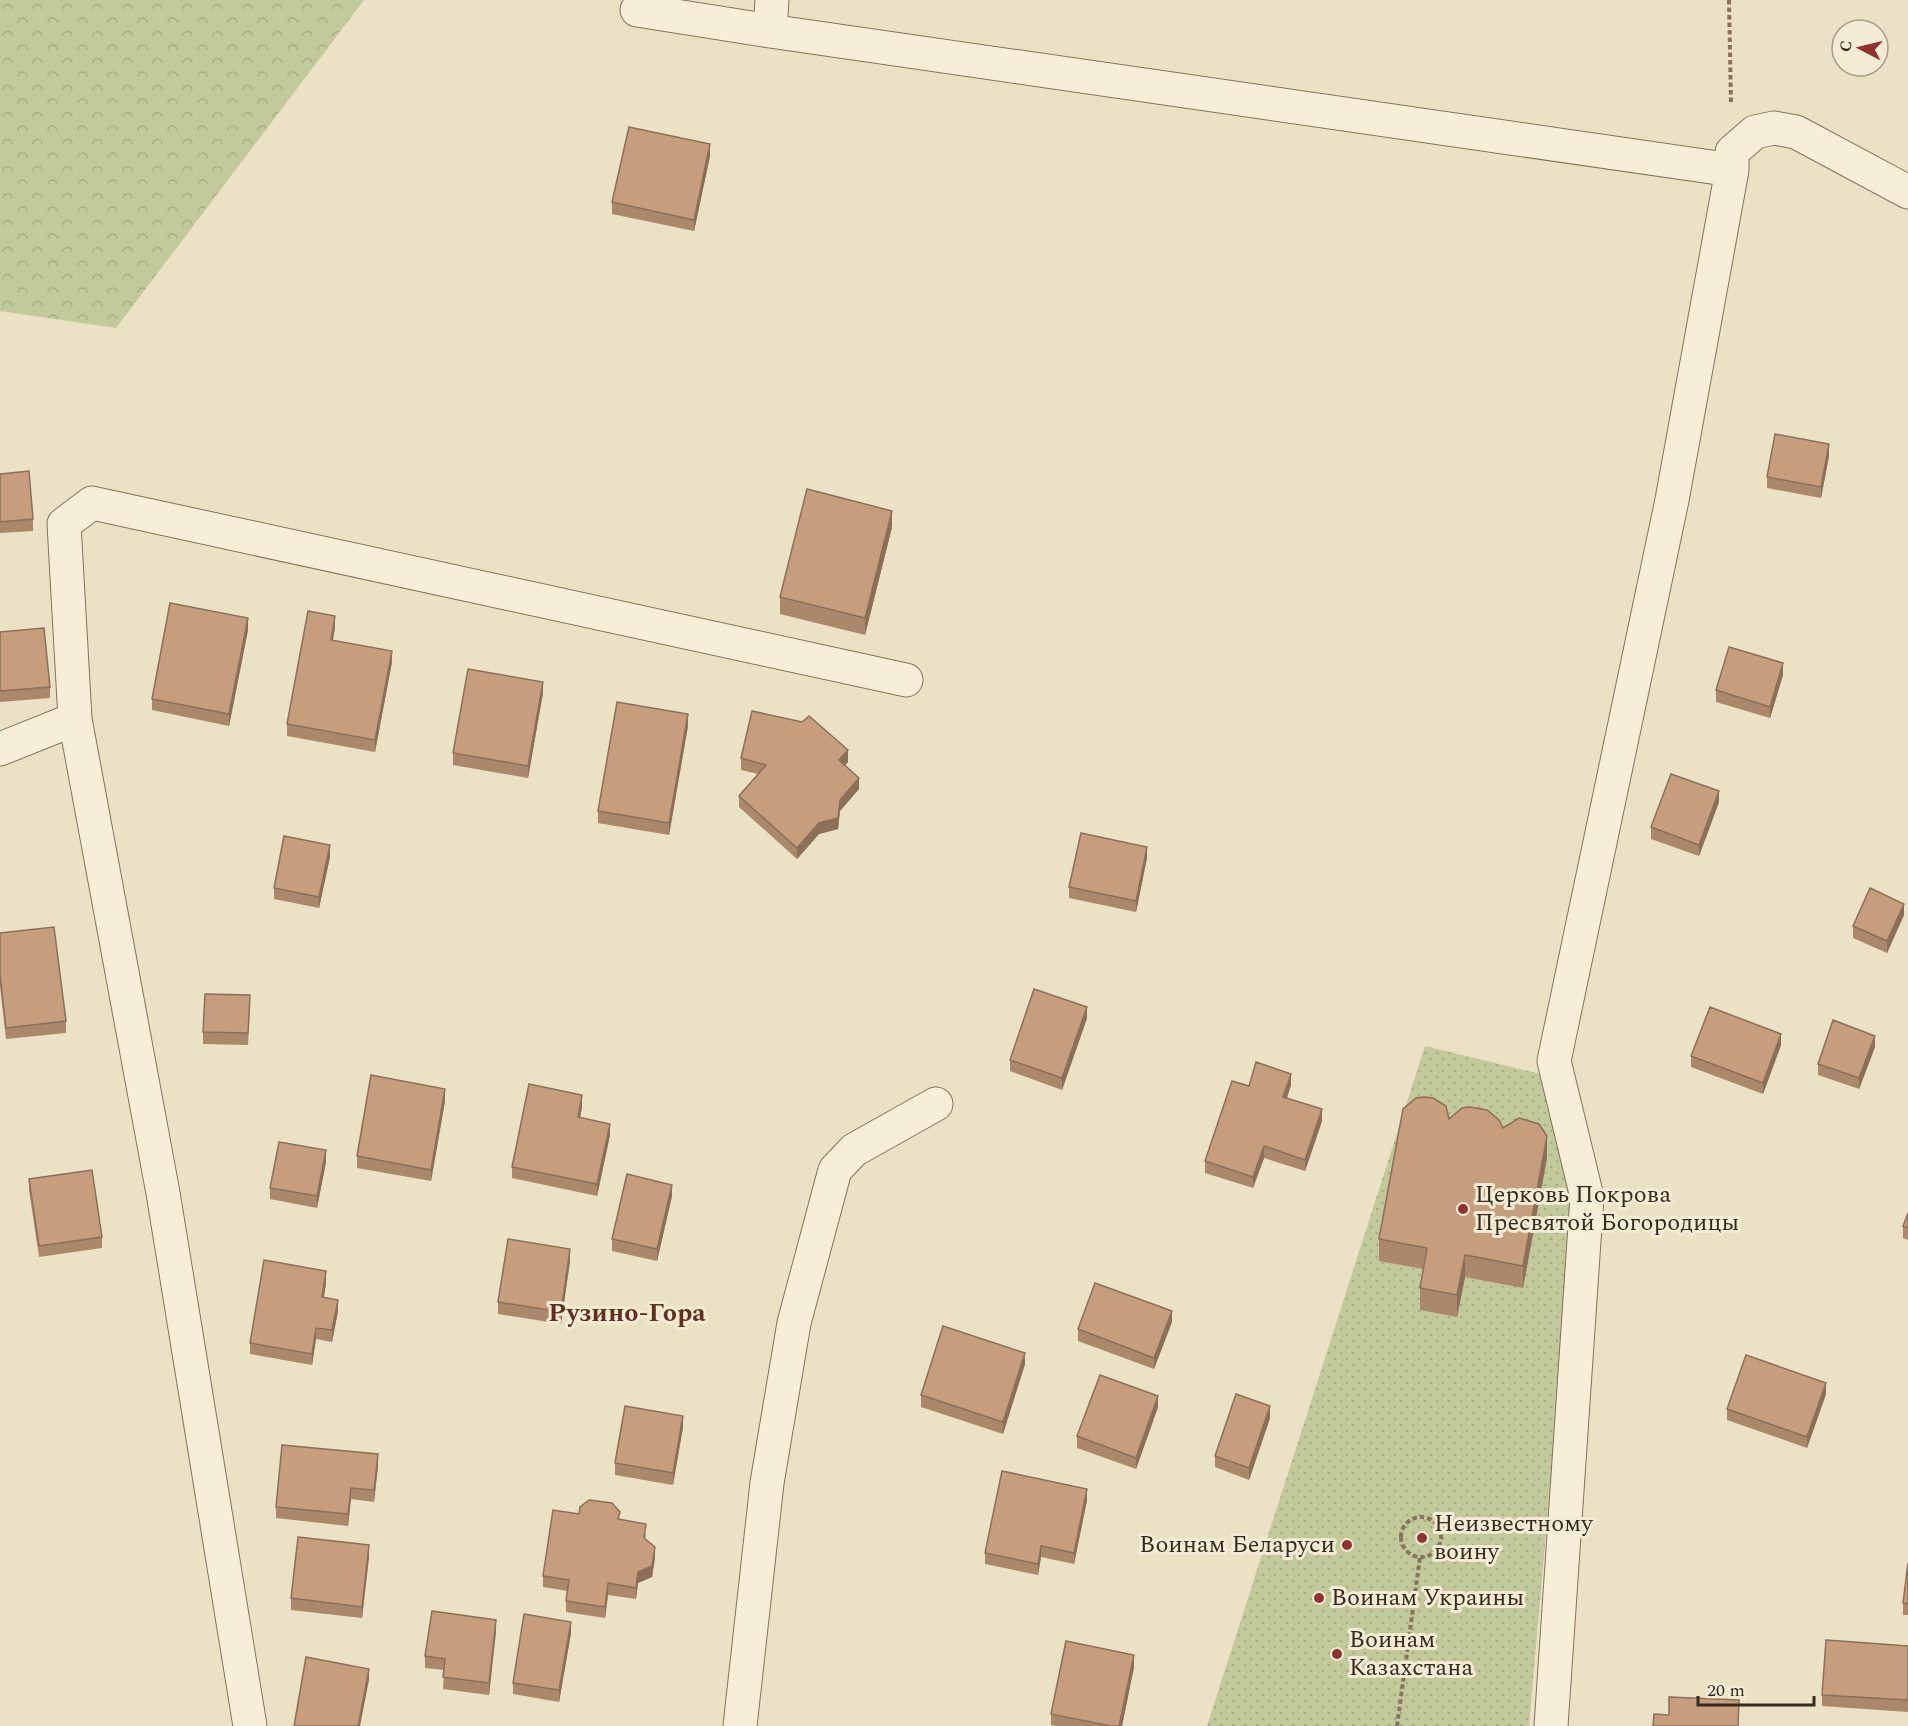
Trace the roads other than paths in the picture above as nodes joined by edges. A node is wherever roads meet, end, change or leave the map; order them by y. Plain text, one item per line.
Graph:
1 (637, 10) dead end
2 (771, 16) edge
3 (1732, 161) junction
4 (1908, 192) edge
5 (906, 680) dead end
6 (75, 719) junction
7 (0, 749) edge
8 (936, 1104) dead end
9 (250, 1726) edge
10 (740, 1726) edge
11 (1551, 1726) edge

1 - 2 street
2 - 3 street
3 - 4 street
3 - 11 street
5 - 6 street
6 - 7 street
6 - 9 street
8 - 10 street

